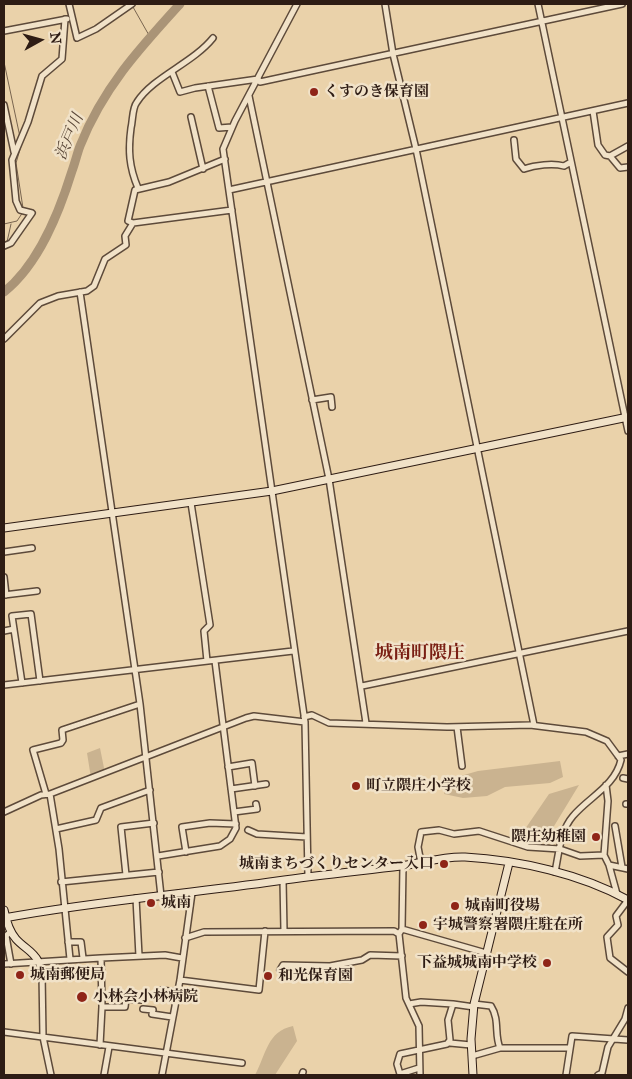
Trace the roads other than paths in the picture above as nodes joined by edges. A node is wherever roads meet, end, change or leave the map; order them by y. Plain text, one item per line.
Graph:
1 (69, 4) edge
2 (132, 4) edge
3 (297, 4) edge
4 (384, 4) edge
5 (538, 4) edge
6 (622, 4) edge
7 (72, 18) junction
8 (65, 19) junction
9 (542, 21) junction
10 (4, 31) edge
11 (213, 38) dead end
12 (393, 54) junction
13 (172, 72) junction
14 (258, 79) junction
15 (208, 86) junction
16 (248, 96) junction
17 (628, 103) edge
18 (4, 106) edge
19 (592, 111) junction
20 (192, 117) dead end
21 (562, 117) junction
22 (232, 127) junction
23 (514, 140) dead end
24 (621, 146) dead end
25 (628, 146) edge
26 (416, 149) junction
27 (14, 153) junction
28 (610, 156) junction
29 (224, 159) junction
30 (571, 162) junction
31 (628, 167) edge
32 (203, 169) junction
33 (268, 181) junction
34 (138, 188) junction
35 (229, 190) junction
36 (232, 210) junction
37 (134, 223) junction
38 (4, 246) edge
39 (80, 292) junction
40 (4, 339) edge
41 (312, 400) junction
42 (332, 407) dead end
43 (627, 417) edge
44 (628, 431) edge
45 (478, 448) junction
46 (329, 479) junction
47 (272, 491) junction
48 (191, 503) junction
49 (112, 513) junction
50 (4, 528) edge
51 (32, 548) dead end
52 (4, 552) edge
53 (4, 577) edge
54 (37, 591) dead end
55 (5, 595) edge
56 (4, 630) edge
57 (14, 630) junction
58 (628, 631) edge
59 (293, 651) junction
60 (520, 653) junction
61 (207, 661) junction
62 (215, 661) junction
63 (134, 670) junction
64 (40, 681) junction
65 (22, 683) junction
66 (4, 685) edge
67 (362, 686) junction
68 (140, 704) junction
69 (304, 719) junction
70 (366, 723) junction
71 (534, 725) junction
72 (223, 727) junction
73 (457, 727) junction
74 (628, 754) edge
75 (147, 758) junction
76 (620, 758) junction
77 (628, 762) edge
78 (462, 766) dead end
79 (228, 767) junction
80 (266, 784) dead end
81 (255, 786) junction
82 (606, 786) junction
83 (231, 789) junction
84 (150, 790) junction
85 (48, 794) junction
86 (256, 804) dead end
87 (4, 812) edge
88 (234, 812) junction
89 (154, 823) junction
90 (236, 824) junction
91 (615, 826) dead end
92 (56, 829) junction
93 (248, 830) dead end
94 (307, 837) junction
95 (618, 843) junction
96 (605, 845) junction
97 (560, 849) junction
98 (186, 852) junction
99 (604, 855) junction
100 (158, 856) junction
101 (421, 862) junction
102 (509, 863) junction
103 (609, 865) junction
104 (403, 866) junction
105 (625, 868) edge
106 (159, 872) junction
107 (555, 872) junction
108 (126, 875) junction
109 (308, 876) junction
110 (283, 880) junction
111 (61, 882) junction
112 (192, 893) junction
113 (617, 894) junction
114 (161, 896) junction
115 (136, 898) junction
116 (628, 900) edge
117 (65, 907) junction
118 (4, 910) edge
119 (5, 918) edge
120 (11, 931) junction
121 (265, 931) junction
122 (284, 931) junction
123 (400, 932) junction
124 (185, 938) junction
125 (68, 942) junction
126 (486, 953) junction
127 (139, 956) junction
128 (402, 956) junction
129 (83, 958) junction
130 (101, 958) junction
131 (182, 958) junction
132 (70, 959) junction
133 (38, 962) junction
134 (4, 964) edge
135 (10, 964) junction
136 (280, 970) dead end
137 (628, 972) edge
138 (180, 980) junction
139 (177, 992) junction
140 (409, 1004) junction
141 (452, 1004) junction
142 (474, 1006) junction
143 (102, 1007) junction
144 (628, 1008) edge
145 (144, 1009) dead end
146 (172, 1017) junction
147 (4, 1032) edge
148 (43, 1038) junction
149 (612, 1038) junction
150 (628, 1040) edge
151 (450, 1043) junction
152 (100, 1045) junction
153 (471, 1045) junction
154 (109, 1046) junction
155 (500, 1048) junction
156 (568, 1048) junction
157 (419, 1050) junction
158 (166, 1054) junction
159 (472, 1056) junction
160 (242, 1063) dead end
161 (420, 1068) junction
162 (51, 1075) edge
163 (104, 1075) edge
164 (162, 1075) edge
165 (420, 1075) edge
166 (473, 1075) edge
167 (566, 1075) edge
168 (598, 1075) edge

1 - 7 street
2 - 7 street
3 - 14 street
4 - 12 street
5 - 9 street
6 - 9 street
7 - 8 street
8 - 10 street
8 - 27 street
9 - 12 street
9 - 21 street
11 - 13 street
12 - 14 street
12 - 26 street
13 - 15 street
13 - 34 street
14 - 15 street
14 - 16 street
15 - 22 street
16 - 22 street
16 - 33 street
17 - 19 street
18 - 27 street
19 - 21 street
19 - 28 street
20 - 32 street
21 - 26 street
21 - 30 street
22 - 29 street
23 - 30 street
24 - 25 street
25 - 28 street
26 - 33 street
26 - 45 street
27 - 38 street
28 - 31 street
29 - 32 street
29 - 35 street
30 - 43 street
32 - 34 street
33 - 35 street
33 - 41 street
34 - 37 street
35 - 36 street
36 - 37 street
36 - 47 street
37 - 39 street
39 - 40 street
39 - 49 street
41 - 42 street
41 - 46 street
43 - 44 street
43 - 45 street
45 - 46 street
45 - 60 street
46 - 47 street
46 - 67 street
47 - 48 street
47 - 59 street
48 - 49 street
48 - 61 street
49 - 50 street
49 - 63 street
51 - 52 street
53 - 55 street
54 - 55 street
56 - 57 street
57 - 64 street
57 - 65 street
58 - 60 street
59 - 62 street
59 - 69 street
60 - 67 street
60 - 71 street
61 - 62 street
61 - 63 street
62 - 72 street
63 - 64 street
63 - 68 street
64 - 65 street
65 - 66 street
67 - 70 street
68 - 75 street
68 - 85 street
69 - 70 street
69 - 72 street
69 - 94 street
70 - 73 street
71 - 73 street
71 - 76 street
72 - 75 street
72 - 79 street
73 - 78 street
74 - 76 street
75 - 84 street
75 - 85 street
76 - 77 street
76 - 82 street
79 - 81 street
79 - 83 street
80 - 81 street
81 - 83 street
82 - 96 street
82 - 97 street
83 - 88 street
84 - 89 street
84 - 92 street
85 - 87 street
85 - 92 street
86 - 88 street
88 - 90 street
89 - 100 street
89 - 108 street
90 - 98 street
90 - 98 street
91 - 95 street
92 - 111 street
93 - 94 street
94 - 109 street
95 - 96 street
95 - 105 street
96 - 99 street
97 - 99 street
97 - 101 street
97 - 107 street
98 - 100 street
99 - 103 street
100 - 106 street
101 - 102 street
101 - 104 street
102 - 107 street
102 - 126 street
103 - 105 street
103 - 113 street
104 - 109 street
104 - 123 street
106 - 108 street
106 - 114 street
107 - 113 street
108 - 111 street
109 - 110 street
110 - 112 street
110 - 122 street
111 - 117 street
112 - 114 street
112 - 124 street
113 - 116 street
114 - 115 street
115 - 117 street
115 - 127 street
116 - 137 street
117 - 119 street
117 - 125 street
118 - 119 street
119 - 120 street
120 - 133 street
120 - 135 street
121 - 122 street
121 - 124 street
121 - 138 street
122 - 123 street
123 - 126 street
123 - 128 street
124 - 131 street
125 - 129 street
125 - 132 street
126 - 142 street
127 - 130 street
127 - 131 street
128 - 136 street
128 - 140 street
129 - 130 street
129 - 132 street
130 - 143 street
131 - 138 street
132 - 133 street
133 - 135 street
133 - 148 street
134 - 135 street
138 - 139 street
139 - 143 street
139 - 146 street
140 - 141 street
140 - 157 street
141 - 142 street
141 - 151 street
142 - 153 street
142 - 155 street
143 - 152 street
144 - 149 street
145 - 146 street
146 - 158 street
147 - 148 street
148 - 152 street
148 - 162 street
149 - 150 street
149 - 156 street
149 - 168 street
151 - 153 street
151 - 157 street
152 - 154 street
153 - 159 street
154 - 158 street
154 - 163 street
155 - 156 street
155 - 159 street
156 - 167 street
157 - 161 street
157 - 161 street
158 - 160 street
158 - 164 street
159 - 166 street
161 - 165 street

